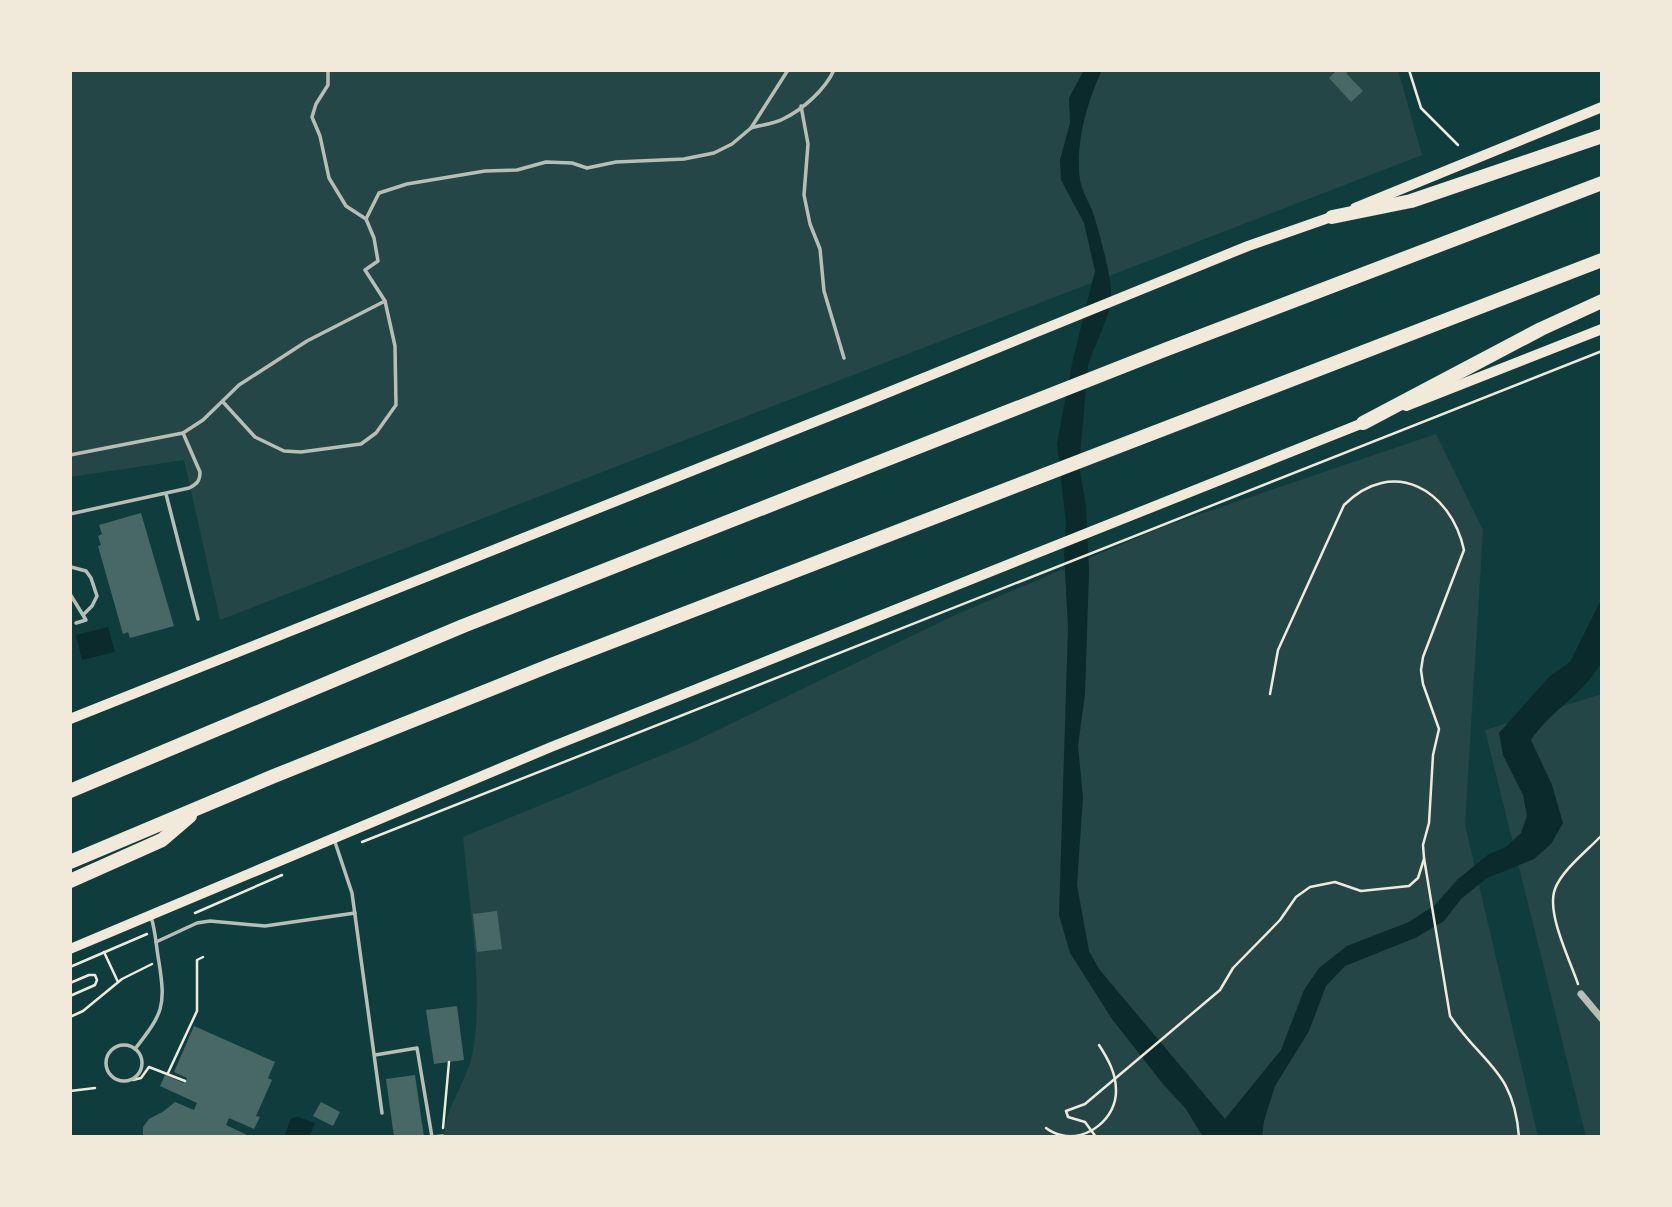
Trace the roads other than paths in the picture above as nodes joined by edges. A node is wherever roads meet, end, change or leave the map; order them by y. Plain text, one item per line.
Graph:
1 (328, 70) edge
2 (788, 70) edge
3 (834, 70) edge
4 (802, 106) junction
5 (1602, 107) edge
6 (751, 128) junction
7 (1602, 136) edge
8 (1602, 183) edge
9 (1332, 217) junction
10 (366, 219) junction
11 (1602, 260) edge
12 (385, 301) junction
13 (1602, 301) edge
14 (1602, 329) edge
15 (844, 358) dead end
16 (223, 402) junction
17 (1363, 424) junction
18 (183, 433) junction
19 (70, 455) edge
20 (166, 494) junction
21 (70, 514) edge
22 (70, 566) edge
23 (70, 576) edge
24 (70, 594) edge
25 (84, 614) junction
26 (198, 619) dead end
27 (76, 623) dead end
28 (70, 719) edge
29 (70, 791) edge
30 (202, 806) junction
31 (334, 837) junction
32 (70, 862) edge
33 (70, 881) edge
34 (355, 913) junction
35 (150, 915) junction
36 (156, 942) junction
37 (70, 949) edge
38 (1581, 994) road end
39 (1602, 1019) edge
40 (135, 1049) junction
41 (375, 1055) junction
42 (382, 1113) dead end
43 (443, 1136) edge

1 - 10 lane
2 - 6 lane
3 - 4 lane
4 - 6 lane
4 - 15 lane
5 - 9 main road
6 - 10 lane
7 - 9 highway
8 - 29 highway
9 - 28 main road
10 - 12 lane
11 - 30 highway
12 - 16 lane
12 - 16 lane
13 - 17 highway
14 - 17 main road
16 - 18 lane
17 - 31 main road
18 - 19 lane
18 - 20 lane
20 - 21 lane
20 - 26 lane
22 - 23 lane
22 - 25 lane
24 - 25 lane
25 - 27 lane
30 - 32 highway
30 - 33 highway
31 - 34 lane
31 - 35 main road
34 - 36 lane
34 - 41 lane
35 - 36 lane
35 - 37 main road
36 - 40 lane
38 - 39 street
40 - 40 lane
41 - 42 lane
41 - 43 lane

